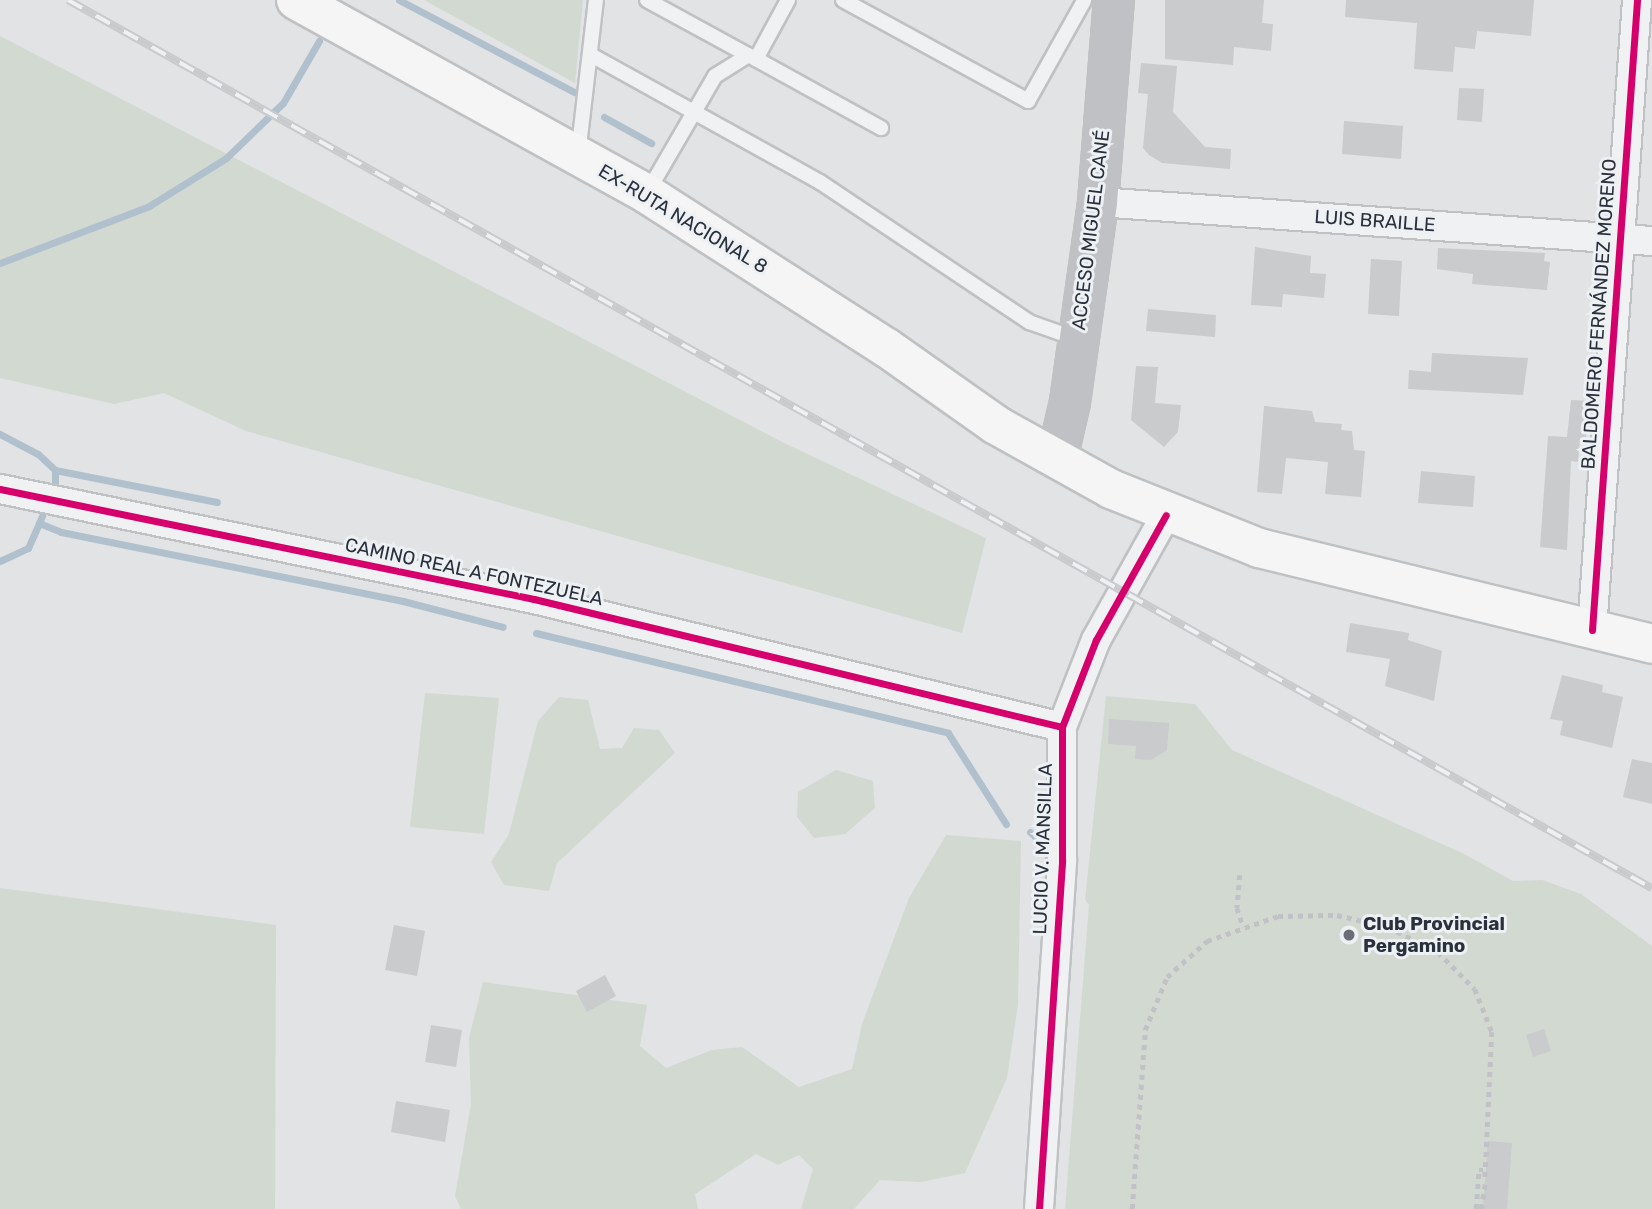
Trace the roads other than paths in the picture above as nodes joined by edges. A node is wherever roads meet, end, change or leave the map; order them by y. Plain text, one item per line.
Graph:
1 (596, 0) edge
2 (647, 0) edge
3 (788, 0) edge
4 (843, 0) edge
5 (1637, 0) edge
6 (1098, 1) edge
7 (301, 3) edge
8 (591, 55) junction
9 (752, 57) junction
10 (694, 110) junction
11 (881, 128) dead end
12 (578, 156) junction
13 (647, 194) junction
14 (1098, 202) junction
15 (1620, 238) junction
16 (1652, 241) edge
17 (1078, 339) junction
18 (1057, 459) junction
19 (0, 489) edge
20 (1166, 514) junction
21 (1592, 630) junction
22 (1652, 644) edge
23 (1062, 727) junction
24 (1039, 1209) edge

1 - 8 lane
2 - 9 lane
3 - 9 lane
4 - 6 lane
5 - 15 street, BALDOMERO FERNÁNDEZ MORENO
6 - 14 main road, ACCESO MIGUEL CANÉ
7 - 12 main road, EX-RUTA NACIONAL 8
8 - 10 lane
8 - 12 lane
9 - 10 lane
9 - 11 lane
10 - 13 lane
10 - 17 lane
12 - 13 main road, EX-RUTA NACIONAL 8
13 - 18 main road, EX-RUTA NACIONAL 8
14 - 15 street, LUIS BRAILLE
14 - 17 main road, ACCESO MIGUEL CANÉ
15 - 16 street, LUIS BRAILLE
15 - 21 street, BALDOMERO FERNÁNDEZ MORENO
17 - 18 main road, ACCESO MIGUEL CANÉ
18 - 20 main road, EX-RUTA NACIONAL 8
19 - 23 street, CAMINO REAL A FONTEZUELA
20 - 21 main road, EX-RUTA NACIONAL 8
20 - 23 street, LUCIO V. MANSILLA
21 - 22 main road, EX-RUTA NACIONAL 8
23 - 24 street, LUCIO V. MANSILLA

